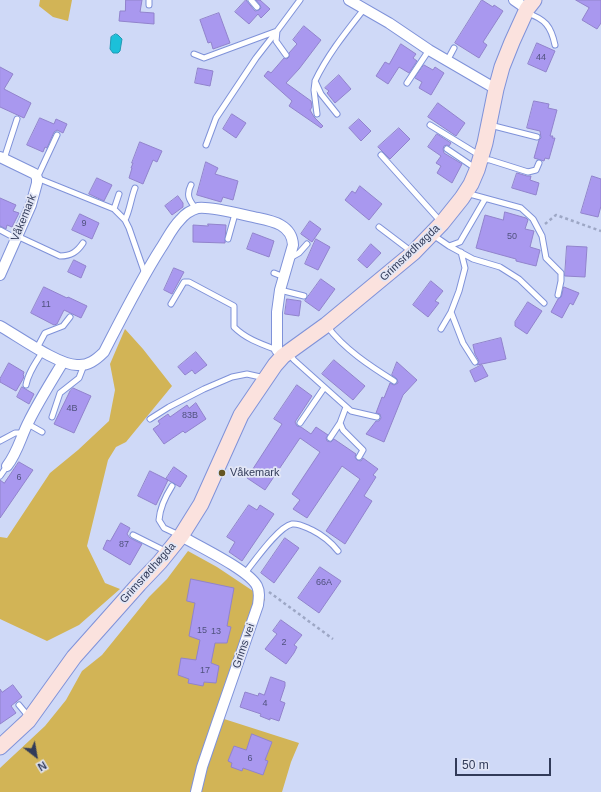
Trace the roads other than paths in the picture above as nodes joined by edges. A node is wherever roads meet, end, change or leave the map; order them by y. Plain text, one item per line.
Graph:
1 (251, 0) edge
2 (300, 0) edge
3 (349, 0) edge
4 (514, 0) edge
5 (257, 7) dead end
6 (529, 7) edge
7 (364, 9) junction
8 (277, 31) junction
9 (555, 45) dead end
10 (454, 48) dead end
11 (429, 50) junction
12 (194, 54) dead end
13 (286, 55) dead end
14 (447, 61) junction
15 (315, 81) junction
16 (407, 83) dead end
17 (496, 89) junction
18 (316, 114) dead end
19 (337, 114) dead end
20 (17, 119) dead end
21 (430, 124) dead end
22 (489, 125) junction
23 (57, 135) dead end
24 (537, 137) dead end
25 (206, 145) dead end
26 (447, 149) dead end
27 (381, 156) dead end
28 (2, 158) edge
29 (480, 162) junction
30 (539, 163) dead end
31 (37, 178) junction
32 (191, 185) dead end
33 (135, 188) dead end
34 (465, 193) junction
35 (119, 194) dead end
36 (485, 199) junction
37 (114, 209) junction
38 (196, 209) junction
39 (235, 214) junction
40 (125, 220) junction
41 (442, 223) junction
42 (379, 227) dead end
43 (0, 230) edge
44 (432, 235) junction
45 (16, 237) junction
46 (228, 239) dead end
47 (83, 244) dead end
48 (307, 244) dead end
49 (449, 246) junction
50 (461, 252) junction
51 (413, 253) junction
52 (289, 258) junction
53 (274, 273) dead end
54 (145, 274) junction
55 (0, 275) edge
56 (284, 277) junction
57 (280, 290) junction
58 (558, 295) dead end
59 (304, 296) dead end
60 (544, 303) dead end
61 (171, 304) dead end
62 (451, 312) junction
63 (70, 317) dead end
64 (326, 325) junction
65 (0, 327) edge
66 (441, 329) dead end
67 (40, 350) junction
68 (283, 353) junction
69 (63, 362) junction
70 (475, 362) dead end
71 (84, 365) junction
72 (266, 378) junction
73 (394, 381) dead end
74 (26, 385) dead end
75 (324, 388) junction
76 (346, 407) junction
77 (52, 417) dead end
78 (377, 417) dead end
79 (150, 419) dead end
80 (300, 423) dead end
81 (340, 423) junction
82 (26, 428) junction
83 (42, 432) dead end
84 (330, 438) dead end
85 (0, 441) edge
86 (359, 457) dead end
87 (3, 466) edge
88 (0, 476) edge
89 (172, 486) dead end
90 (133, 535) dead end
91 (181, 536) junction
92 (338, 551) dead end
93 (168, 552) junction
94 (245, 573) junction
95 (19, 705) dead end
96 (30, 718) junction
97 (0, 747) edge
98 (196, 792) edge

1 - 5 lane
2 - 8 lane
3 - 7 street
4 - 6 street
6 - 9 lane
6 - 17 main road, Grimsrødhøgda
7 - 11 street
7 - 15 lane
8 - 12 lane
8 - 13 lane
8 - 25 lane
10 - 14 lane
11 - 14 street
11 - 16 lane
14 - 17 street
15 - 18 lane
15 - 19 lane
17 - 22 main road, Grimsrødhøgda
20 - 28 lane
21 - 29 lane
22 - 24 lane
22 - 29 main road, Grimsrødhøgda
23 - 31 lane
26 - 29 lane
27 - 41 lane
28 - 31 street
29 - 30 lane
29 - 34 main road, Grimsrødhøgda
31 - 37 lane
31 - 45 street, Våkemark
32 - 38 lane
33 - 40 lane
34 - 36 lane
34 - 41 main road, Grimsrødhøgda
35 - 37 lane
36 - 49 lane
36 - 58 lane
37 - 40 lane
38 - 39 street
38 - 54 street
39 - 46 lane
39 - 52 street
40 - 54 lane
41 - 44 main road, Grimsrødhøgda
42 - 51 lane
43 - 45 lane
44 - 49 lane
44 - 51 main road, Grimsrødhøgda
45 - 47 lane
45 - 55 street, Våkemark
48 - 52 lane
49 - 50 lane
50 - 60 lane
50 - 62 lane
51 - 64 main road, Grimsrødhøgda
52 - 56 street
53 - 56 lane
54 - 71 street
56 - 57 street
57 - 59 lane
57 - 68 street
61 - 68 lane
62 - 66 lane
62 - 70 lane
63 - 67 lane
64 - 68 main road, Grimsrødhøgda
64 - 73 lane
65 - 67 street
67 - 69 street
67 - 74 lane
68 - 72 main road, Grimsrødhøgda
68 - 75 lane
69 - 71 street
69 - 82 street
71 - 77 lane
72 - 79 lane
72 - 91 main road, Grimsrødhøgda
75 - 76 lane
75 - 80 lane
76 - 78 lane
76 - 81 lane
81 - 84 lane
81 - 86 lane
82 - 83 lane
82 - 85 lane
82 - 87 street
87 - 88 lane
89 - 91 lane
90 - 93 lane
91 - 93 main road, Grimsrødhøgda
91 - 94 street
92 - 94 lane
93 - 96 main road, Grimsrødhøgda
94 - 98 street, Grims vei
95 - 96 lane
96 - 97 main road, Grimsrødhøgda

